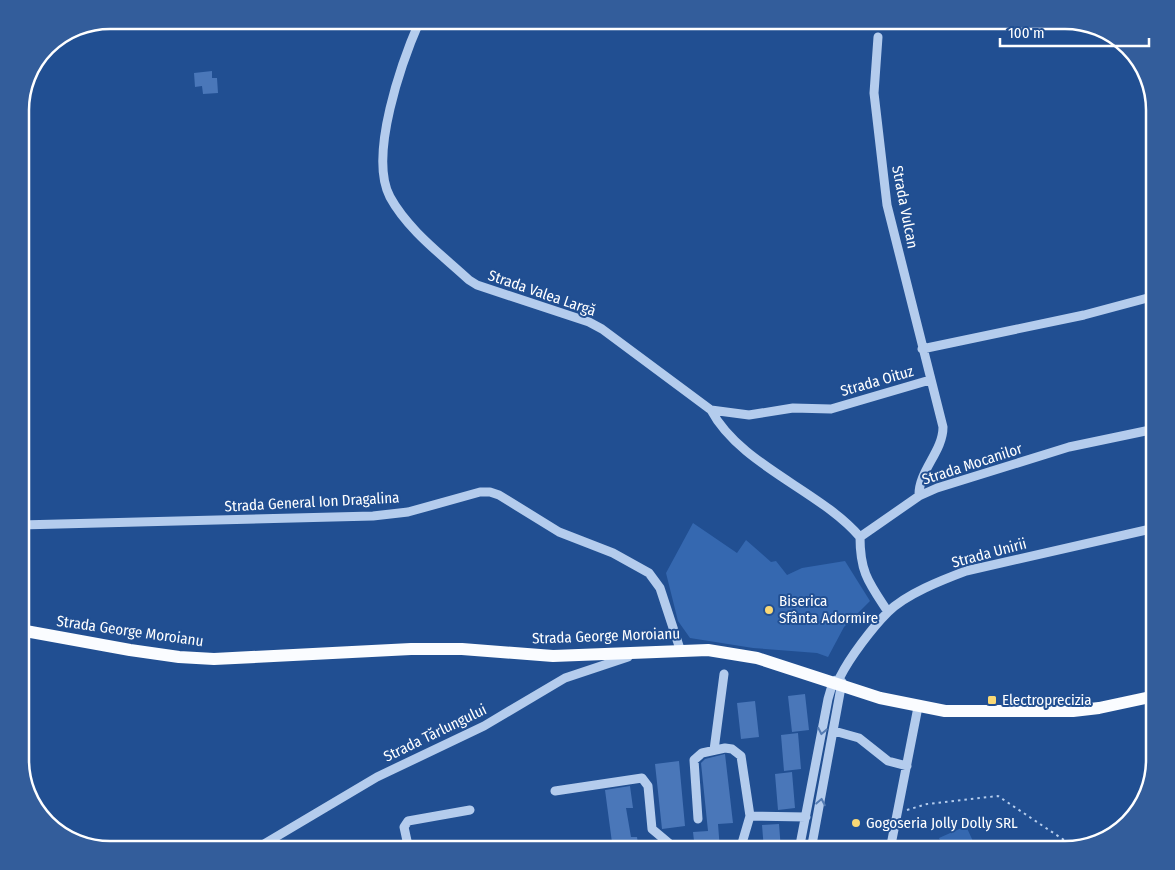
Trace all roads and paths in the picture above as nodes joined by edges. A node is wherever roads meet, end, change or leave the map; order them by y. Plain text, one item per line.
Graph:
1 (416, 29) edge
2 (878, 37) dead end
3 (1146, 298) edge
4 (922, 349) junction
5 (930, 380) junction
6 (711, 410) junction
7 (1146, 432) edge
8 (919, 496) junction
9 (29, 525) edge
10 (1146, 530) edge
11 (860, 537) junction
12 (888, 612) junction
13 (29, 632) edge
14 (680, 649) junction
15 (632, 653) junction
16 (724, 674) dead end
17 (839, 682) junction
18 (1146, 698) edge
19 (918, 707) junction
20 (834, 731) junction
21 (714, 750) junction
22 (906, 766) junction
23 (555, 791) dead end
24 (470, 810) dead end
25 (897, 813) junction
26 (750, 816) junction
27 (806, 817) junction
28 (698, 819) dead end
29 (269, 841) edge
30 (407, 841) edge
31 (666, 841) edge
32 (743, 841) edge
33 (801, 841) edge
34 (814, 841) edge
35 (892, 841) edge
36 (1065, 841) edge

1 - 6 street, Strada Valea Largă
2 - 4 street, Strada Vulcan
3 - 4 street, Strada Oituz
4 - 5 street, Strada Vulcan
5 - 6 street, Strada Oituz
5 - 8 street, Strada Oituz
6 - 11 street, Strada Valea Largă
7 - 8 street, Strada Mocanilor
8 - 11 street, Strada Mocanilor
9 - 14 street, Strada General Ion Dragalina
10 - 12 street, Strada Unirii
11 - 12 street
12 - 17 street, Strada Unirii
13 - 15 main road, Strada George Moroianu
14 - 15 main road, Strada George Moroianu
14 - 17 main road, Strada George Moroianu
15 - 29 street, Strada Tărlungului
16 - 21 street
17 - 19 main road, Strada George Moroianu
17 - 20 street
17 -> 27 street
18 - 19 main road, Strada George Moroianu
19 - 22 street
20 - 22 street
34 -> 20 street
21 - 26 street
21 - 28 street
22 - 25 street
23 - 31 street
24 - 30 street
25 - 35 street
25 - 36 path
26 - 27 street
26 - 32 street
27 - 33 street

